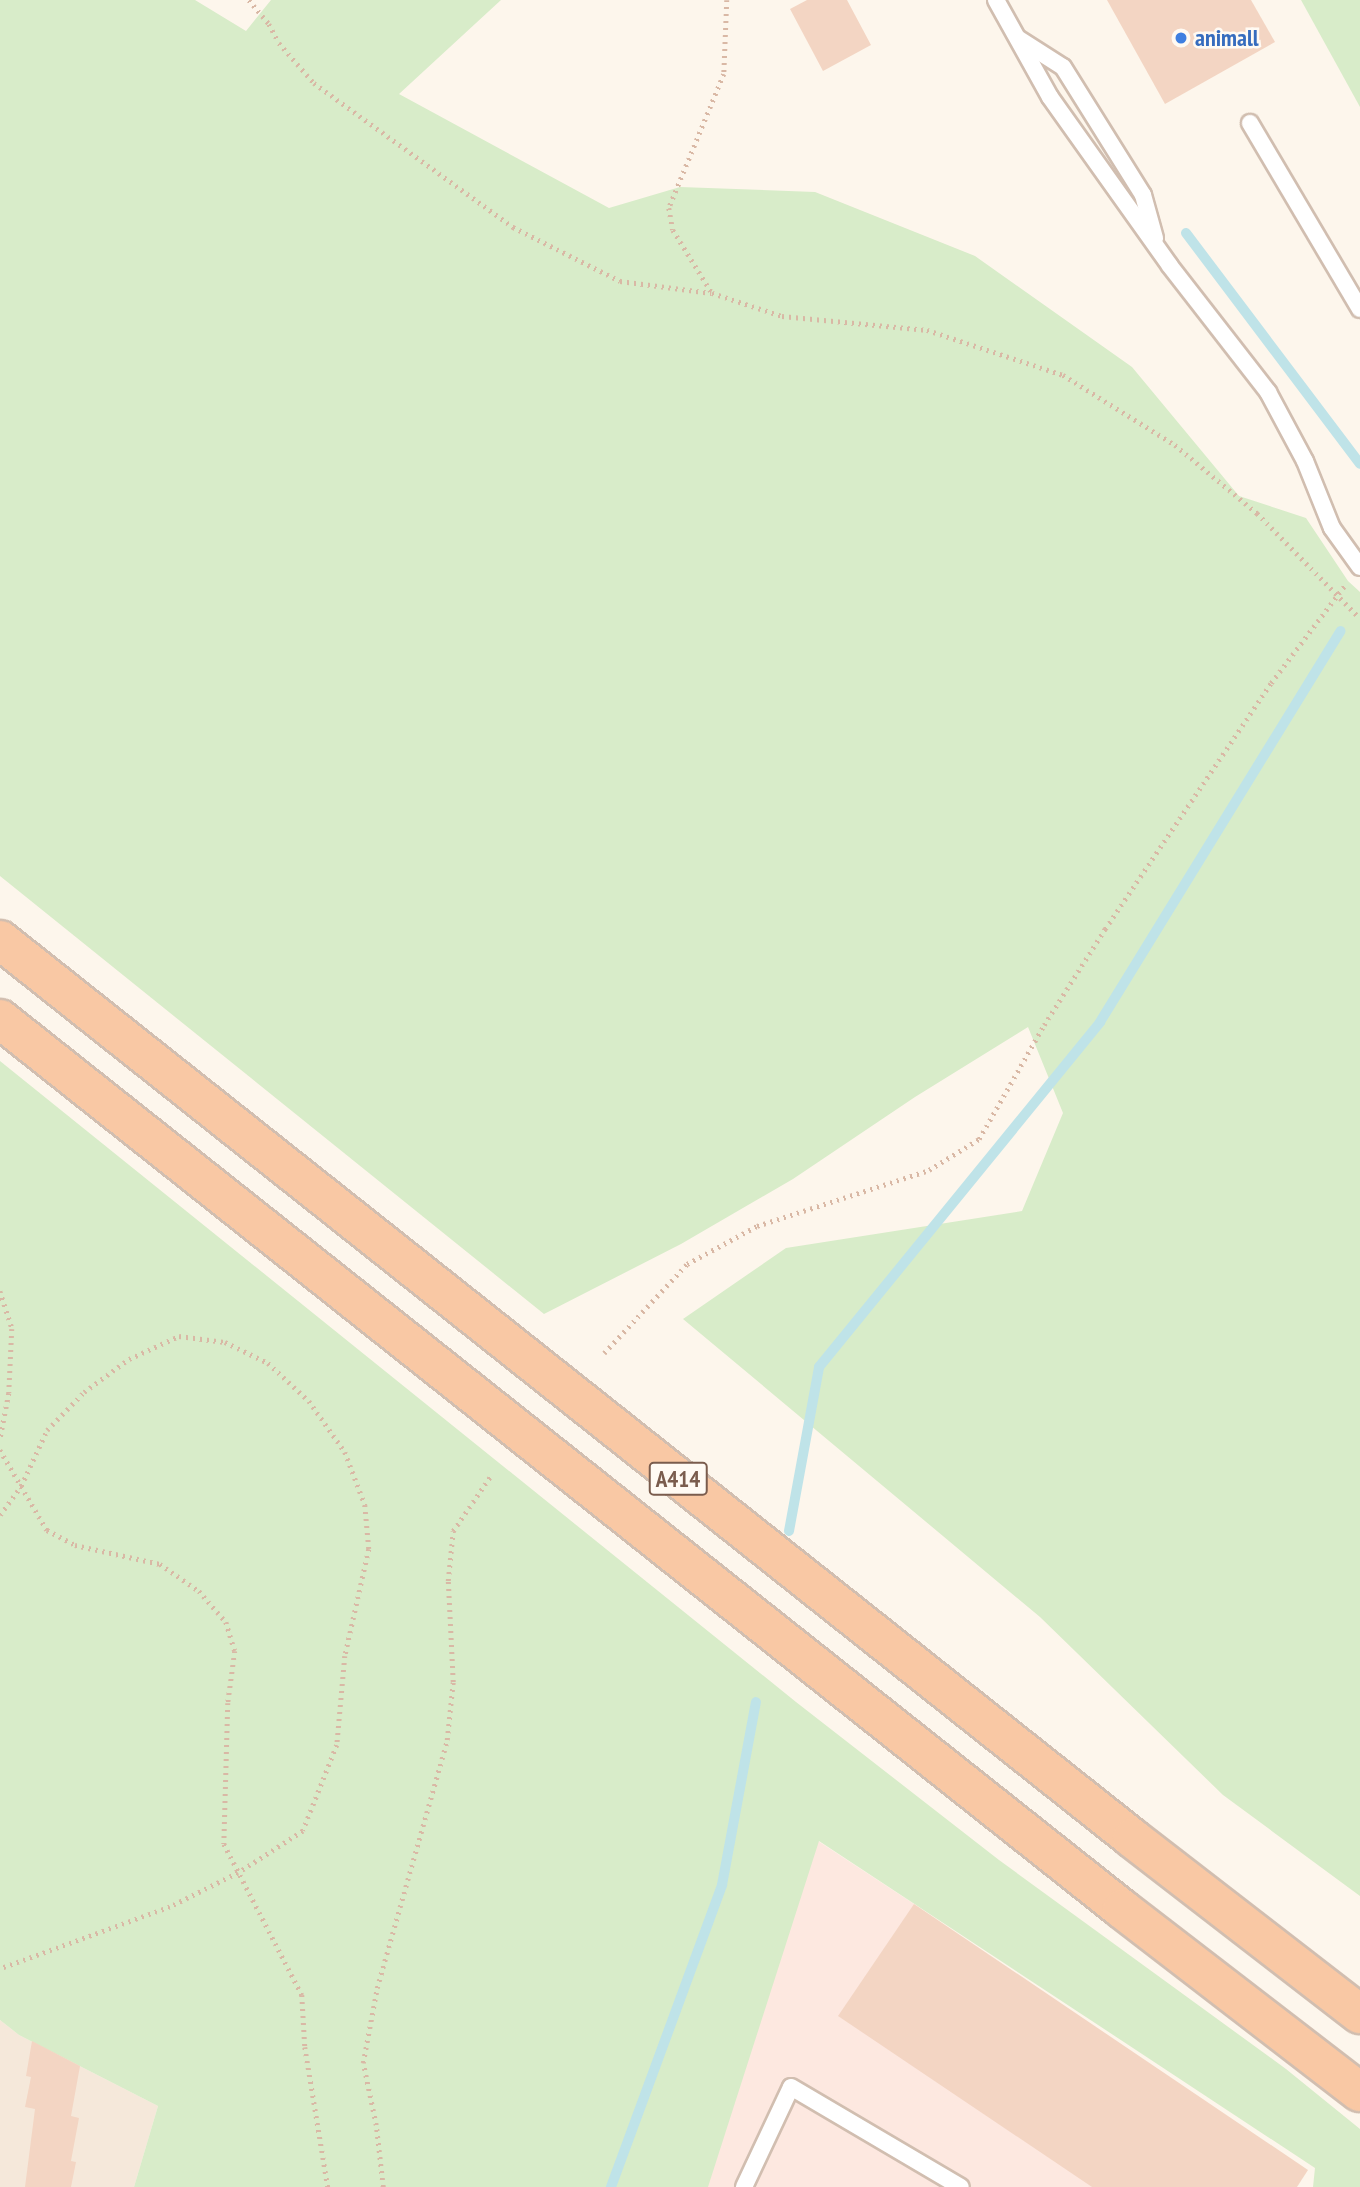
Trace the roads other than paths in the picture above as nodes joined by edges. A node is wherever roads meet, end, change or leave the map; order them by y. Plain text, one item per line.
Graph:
1 (996, 0) edge
2 (1017, 38) junction
3 (1250, 123) dead end
4 (1158, 250) junction
5 (1360, 309) edge
6 (1357, 565) edge
7 (0, 940) edge
8 (0, 1019) edge
9 (1360, 2014) edge
10 (1360, 2092) edge
11 (744, 2187) edge
12 (961, 2187) edge

1 - 2 lane
2 - 4 lane
2 - 4 lane
3 - 5 lane
4 - 6 lane
7 - 9 highway, A414
8 - 10 highway, A414
11 - 12 lane

